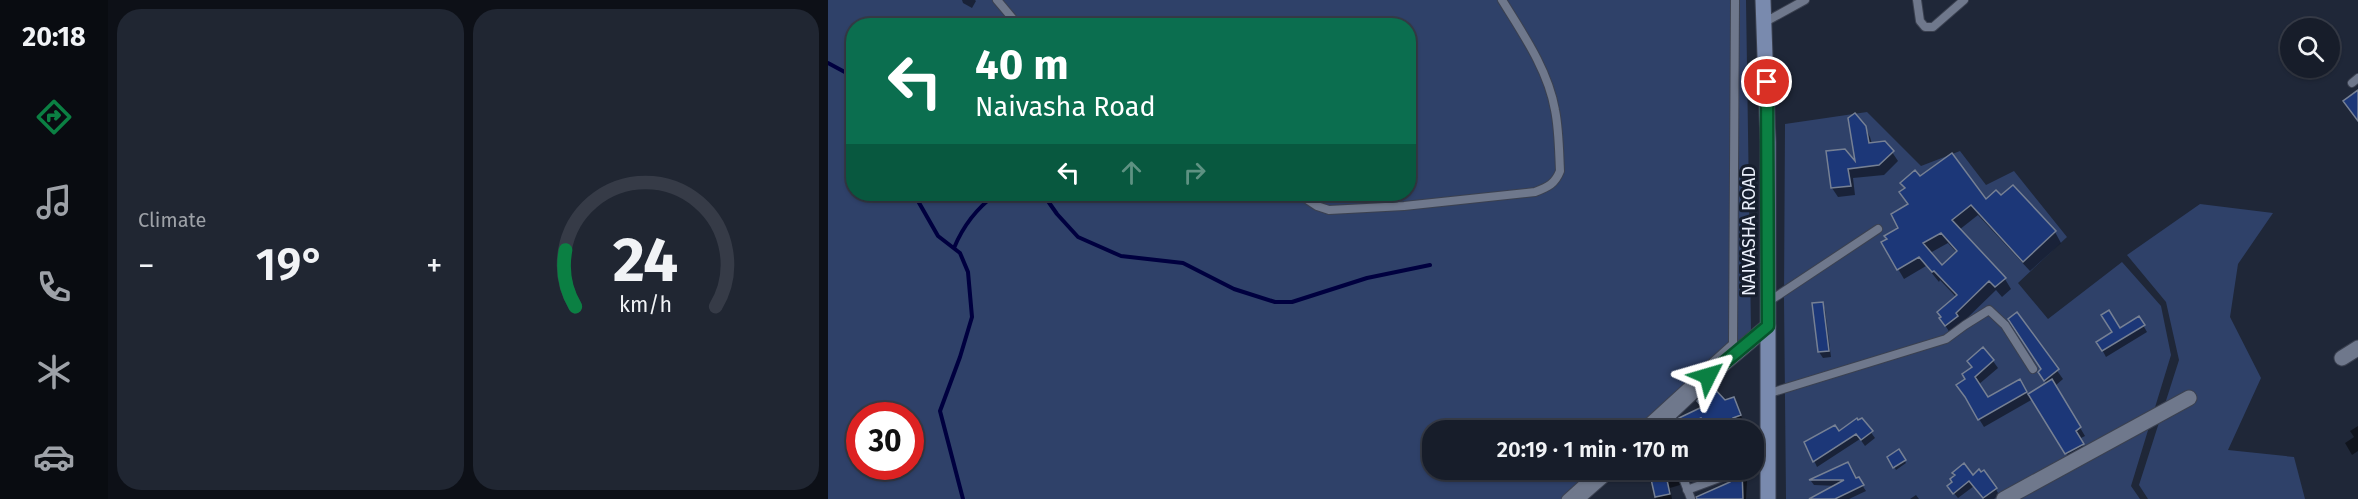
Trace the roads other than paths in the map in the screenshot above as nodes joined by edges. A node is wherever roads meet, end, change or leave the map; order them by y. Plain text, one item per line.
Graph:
1 (997, 0) edge
2 (1502, 0) edge
3 (1736, 0) edge
4 (1763, 0) edge
5 (1917, 0) edge
6 (1964, 0) edge
7 (1802, 1) edge
8 (1012, 18) edge
9 (1765, 22) junction
10 (1310, 201) edge
11 (1878, 229) dead end
12 (1768, 302) junction
13 (1768, 326) junction
14 (2358, 348) edge
15 (2342, 358) dead end
16 (2032, 369) dead end
17 (1770, 393) junction
18 (2189, 398) dead end
19 (1671, 411) junction
20 (1651, 420) edge
21 (1662, 420) edge
22 (1672, 420) edge
23 (1587, 480) edge
24 (1598, 480) edge
25 (1684, 480) edge
26 (1714, 480) edge
27 (1687, 490) junction
28 (1566, 499) edge
29 (1576, 499) edge
30 (1691, 499) edge
31 (1768, 499) edge
32 (2004, 499) edge

1 - 8 lane
2 - 10 lane
3 - 20 lane
4 - 9 main road, NAIVASHA ROAD
5 - 6 lane
7 - 9 lane
9 - 12 main road, NAIVASHA ROAD
11 - 12 lane
12 - 13 main road, NAIVASHA ROAD
13 - 17 main road, NAIVASHA ROAD
13 - 19 street
14 - 15 street
16 - 17 lane
17 - 31 main road, NAIVASHA ROAD
18 - 32 street
19 - 21 street
19 - 22 lane
23 - 28 lane
24 - 29 street
25 - 27 lane
26 - 27 lane
27 - 30 lane

